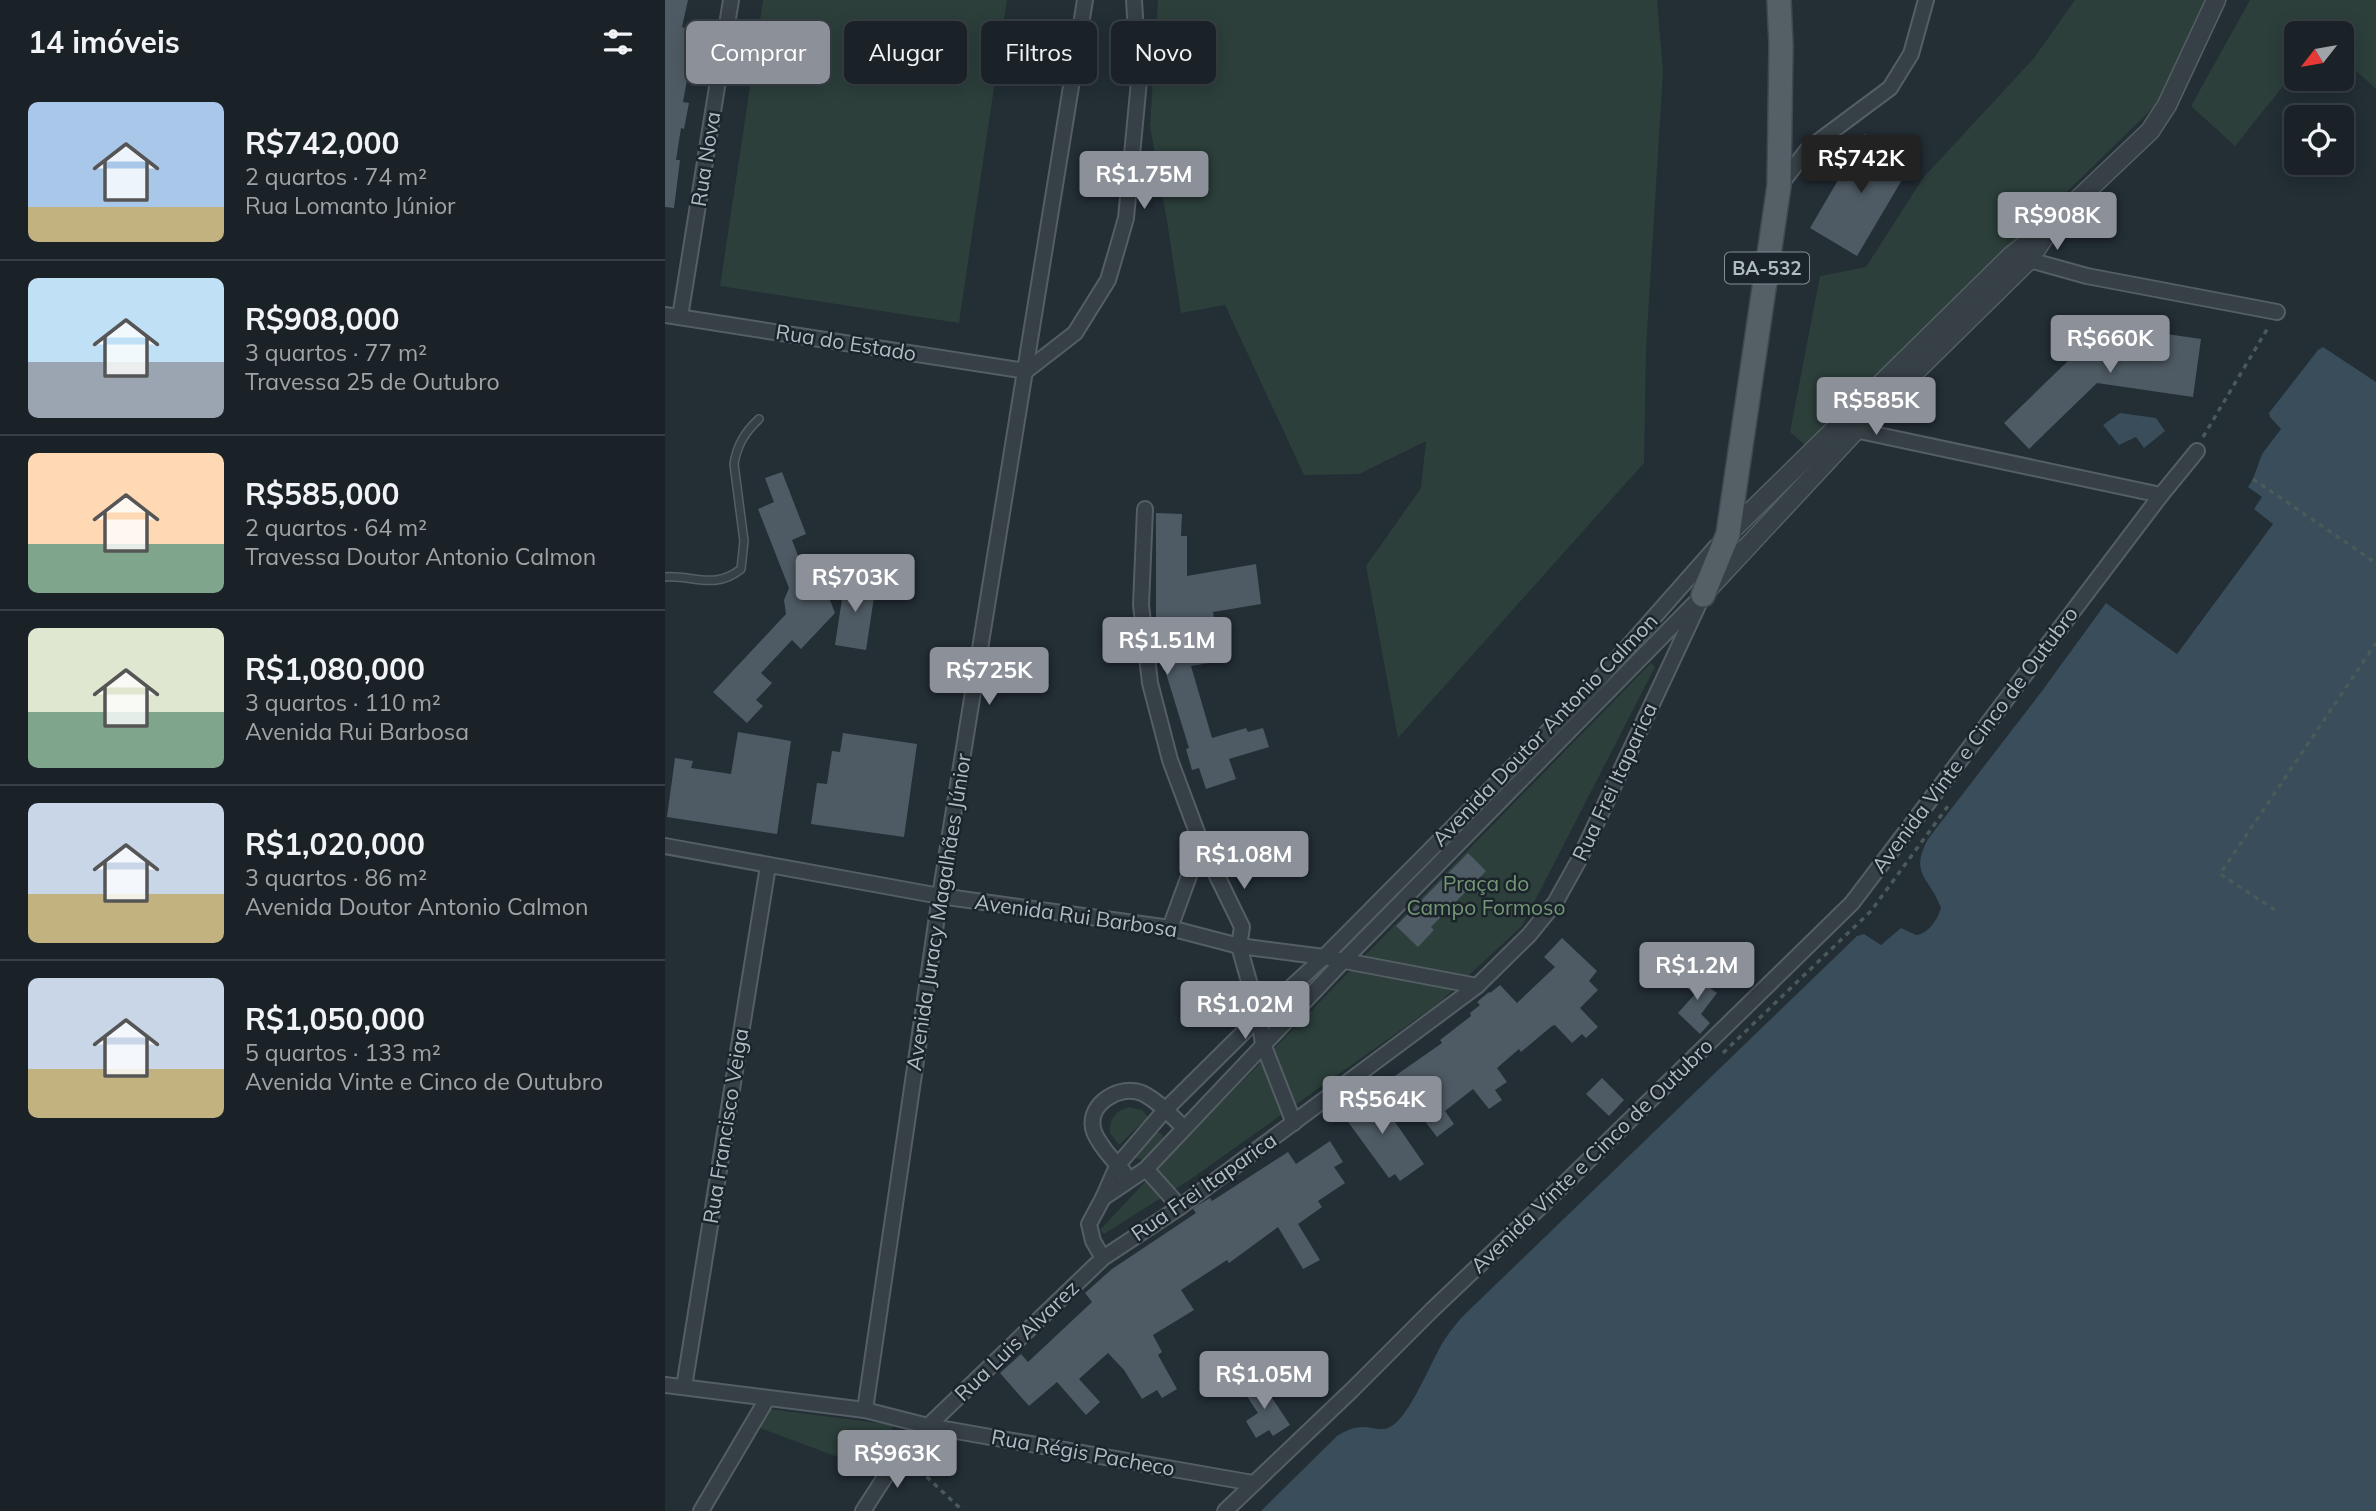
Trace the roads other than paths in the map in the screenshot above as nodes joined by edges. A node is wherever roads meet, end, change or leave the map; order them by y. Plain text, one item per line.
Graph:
1 (731, 0) edge
2 (1085, 0) edge
3 (1134, 0) edge
4 (1779, 0) edge
5 (1926, 0) edge
6 (2216, 0) edge
7 (1779, 186) junction
8 (2021, 258) junction
9 (2277, 312) road end
10 (665, 315) edge
11 (681, 317) junction
12 (1026, 372) junction
13 (759, 419) dead end
14 (1847, 428) junction
15 (2197, 451) road end
16 (2161, 495) junction
17 (1145, 509) dead end
18 (1728, 534) junction
19 (665, 577) edge
20 (1703, 594) junction
21 (1599, 690) junction
22 (1496, 785) junction
23 (1507, 796) junction
24 (1201, 843) junction
25 (665, 846) edge
26 (768, 866) junction
27 (940, 896) junction
28 (1170, 928) junction
29 (1239, 946) junction
30 (1324, 957) junction
31 (1343, 961) junction
32 (1478, 986) junction
33 (1259, 1017) junction
34 (1263, 1044) junction
35 (1165, 1111) junction
36 (1293, 1123) junction
37 (1184, 1128) junction
38 (1117, 1166) junction
39 (1146, 1169) junction
40 (1131, 1180) junction
41 (1103, 1198) junction
42 (1180, 1207) junction
43 (1103, 1258) junction
44 (665, 1385) edge
45 (684, 1387) junction
46 (767, 1399) junction
47 (865, 1410) junction
48 (928, 1426) junction
49 (1253, 1483) junction
50 (701, 1511) edge
51 (863, 1511) edge
52 (1225, 1511) edge

1 - 11 street, Rua Nova
2 - 12 street, Avenida Juracy Magalhães Júnior
3 - 12 street
4 - 7 main road, BA-532
5 - 7 street
6 - 8 street
7 - 18 main road, BA-532
8 - 9 street
8 - 14 street
10 - 11 street, Rua do Estado
11 - 12 street, Rua do Estado
12 - 27 street, Avenida Juracy Magalhães Júnior
13 - 19 lane
14 - 16 street
14 - 18 street
14 - 20 street
15 - 16 street, Avenida Vinte e Cinco de Outubro
16 - 49 street, Avenida Vinte e Cinco de Outubro
17 - 24 street
18 - 20 main road, BA-532
18 - 21 street, Avenida Doutor Antonio Calmon / BA-532
20 - 21 street, Avenida Doutor Antonio Calmon / BA-532
20 - 32 street, Rua Frei Itaparica / BA-532
21 - 22 street, Avenida Doutor Antonio Calmon / BA-532
21 - 23 street, Avenida Doutor Antonio Calmon / BA-532
22 - 23 street
22 - 30 street, Avenida Doutor Antonio Calmon / BA-532
23 - 31 street, Avenida Doutor Antonio Calmon / BA-532
24 - 28 street
24 - 29 street
25 - 26 street, Avenida Rui Barbosa
26 - 27 street, Avenida Rui Barbosa
26 - 45 street, Rua Francisco Veiga
27 - 28 street, Avenida Rui Barbosa
27 - 47 street, Avenida Juracy Magalhães Júnior
28 - 29 street, Avenida Rui Barbosa
29 - 30 street, Avenida Rui Barbosa
29 - 33 street
30 - 31 street, Avenida Rui Barbosa
30 - 33 street, Avenida Doutor Antonio Calmon / BA-532
31 - 32 street, Avenida Rui Barbosa
31 - 34 street, Avenida Doutor Antonio Calmon / BA-532
32 - 36 street, Rua Frei Itaparica / BA-532
33 - 34 street
33 - 35 street, Avenida Doutor Antonio Calmon / BA-532
34 - 36 street
34 - 37 street, Avenida Doutor Antonio Calmon / BA-532
35 - 37 street
35 - 38 street, Avenida Doutor Antonio Calmon / BA-532
35 - 38 street
36 - 42 street, Rua Frei Itaparica / BA-532
37 - 39 street, Avenida Doutor Antonio Calmon / BA-532
38 - 40 street
38 - 41 street, Avenida Doutor Antonio Calmon / BA-532
39 - 40 street, Avenida Doutor Antonio Calmon / BA-532
39 - 42 street
40 - 41 street, Avenida Doutor Antonio Calmon / BA-532
41 - 43 street, Avenida Doutor Antonio Calmon / BA-532
42 - 43 street, Rua Frei Itaparica / BA-532
43 - 48 street, Rua Luis Alvarez
44 - 45 street, Rua Régis Pacheco
45 - 46 street, Rua Régis Pacheco
46 - 47 street, Rua Régis Pacheco
46 - 50 street
47 - 48 street, Rua Régis Pacheco
48 - 49 street, Rua Régis Pacheco
48 - 51 street, Rua Luis Alvarez
49 - 52 street, Avenida Vinte e Cinco de Outubro

